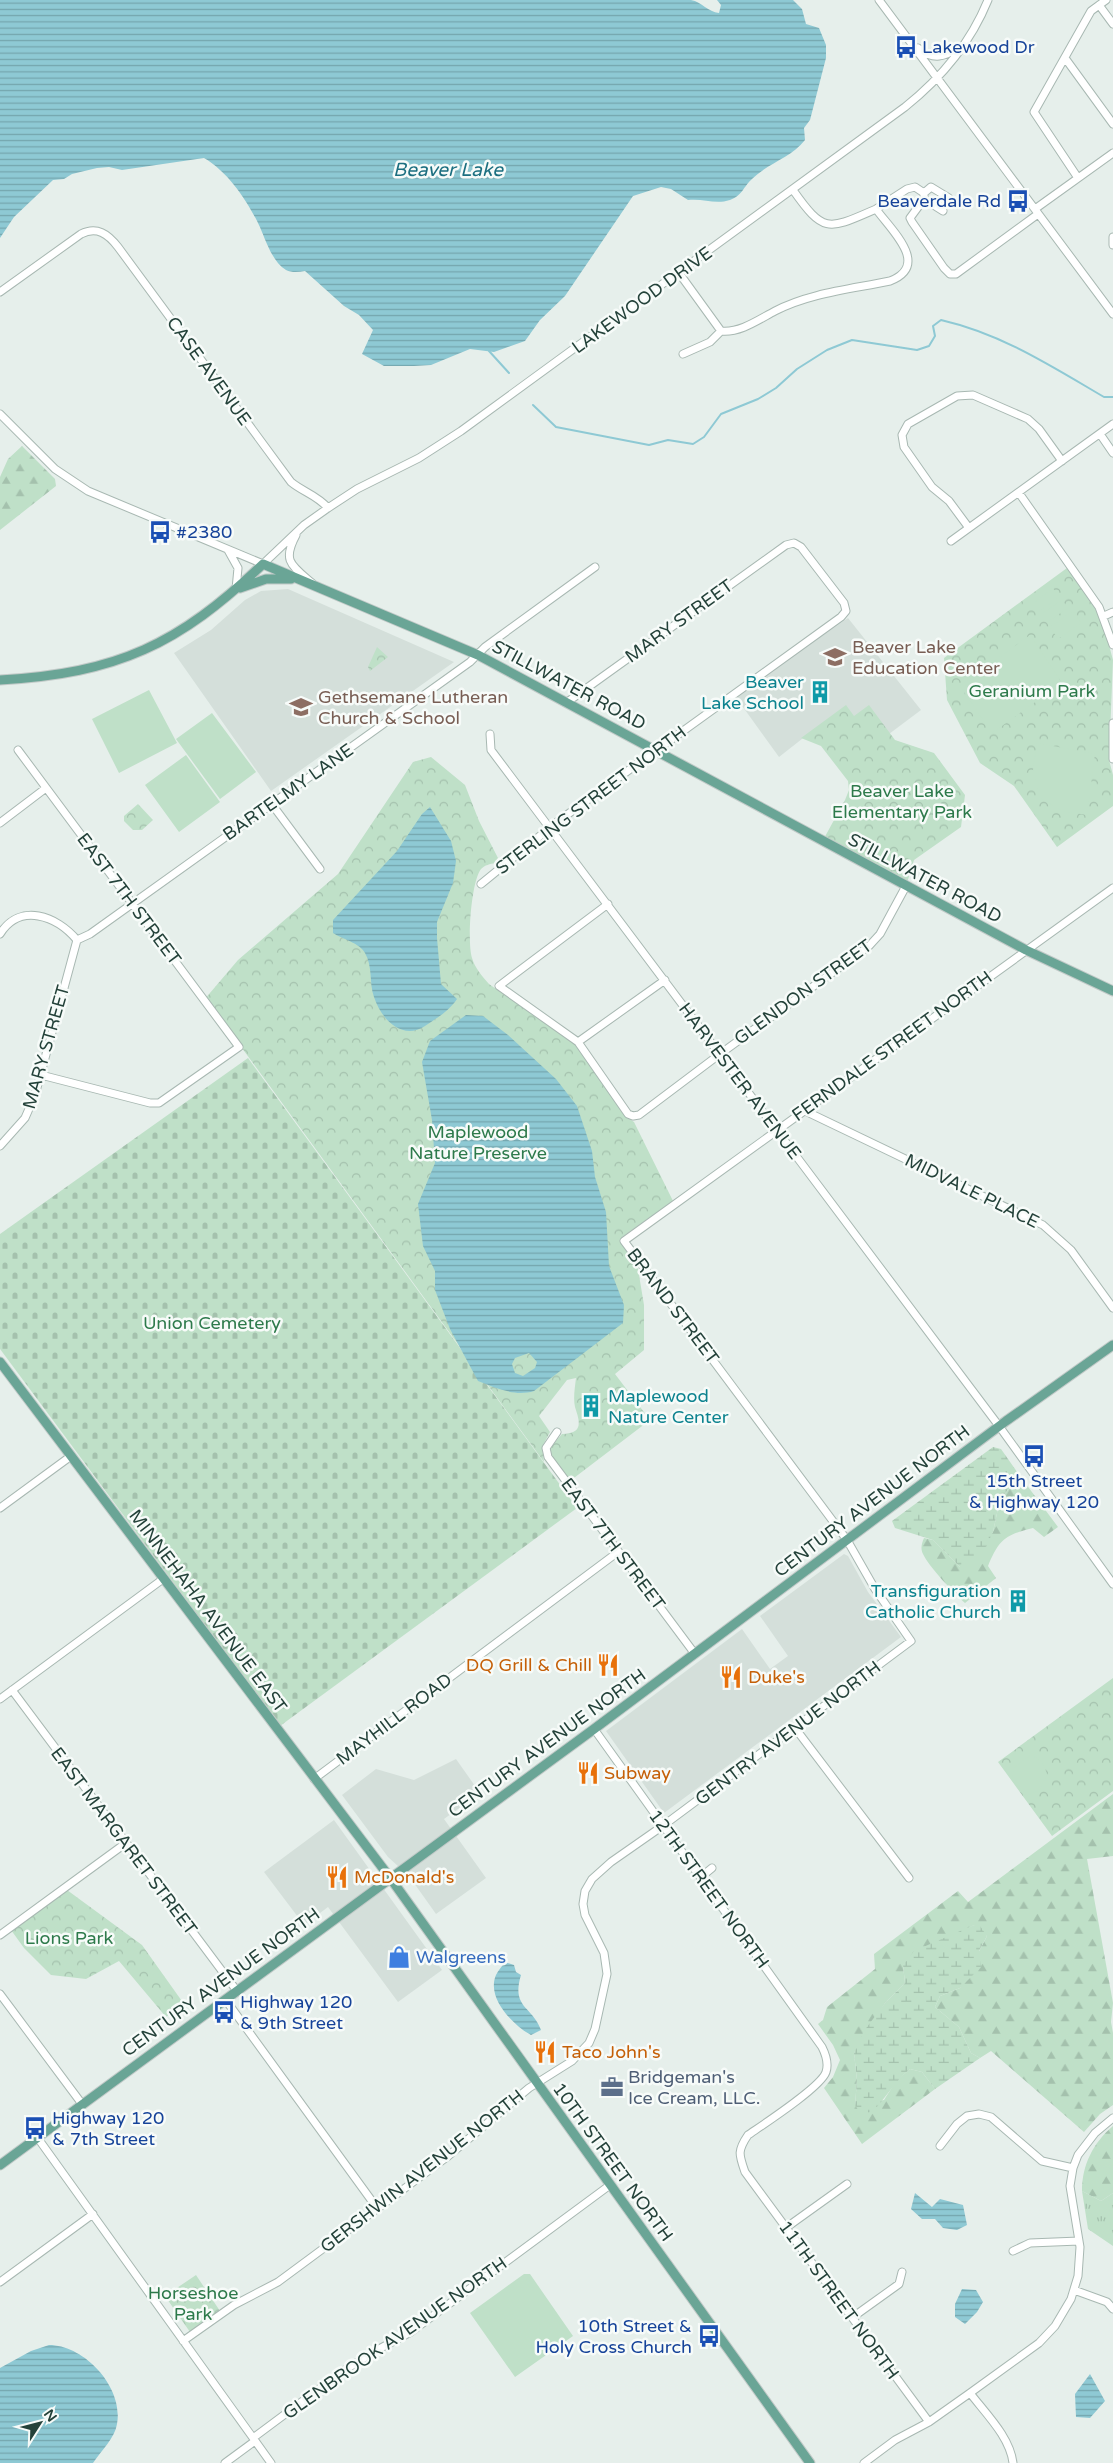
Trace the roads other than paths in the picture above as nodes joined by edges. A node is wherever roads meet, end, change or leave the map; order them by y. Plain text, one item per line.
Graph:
1 (879, 0) edge
2 (988, 0) edge
3 (1106, 0) edge
4 (1099, 5) junction
5 (1113, 24) edge
6 (908, 38) junction
7 (963, 46) junction
8 (1064, 58) junction
9 (938, 78) junction
10 (1113, 124) edge
11 (1113, 153) edge
12 (1078, 178) junction
13 (793, 190) junction
14 (924, 196) junction
15 (949, 198) dead end
16 (876, 208) junction
17 (943, 211) dead end
18 (1037, 212) junction
19 (1113, 237) edge
20 (1113, 245) edge
21 (679, 273) junction
22 (0, 292) edge
23 (1113, 314) edge
24 (721, 331) junction
25 (682, 354) dead end
26 (0, 414) edge
27 (1113, 424) edge
28 (1100, 434) junction
29 (1113, 452) edge
30 (1062, 461) junction
31 (1019, 492) junction
32 (328, 508) junction
33 (301, 528) junction
34 (969, 528) junction
35 (951, 541) dead end
36 (226, 548) junction
37 (263, 564) junction
38 (595, 567) dead end
39 (301, 580) junction
40 (316, 586) junction
41 (236, 590) junction
42 (846, 611) joint
43 (1113, 612) edge
44 (1104, 616) junction
45 (1113, 645) edge
46 (478, 655) junction
47 (0, 680) edge
48 (566, 702) junction
49 (1113, 724) edge
50 (490, 734) dead end
51 (18, 750) dead end
52 (655, 751) junction
53 (1113, 759) edge
54 (46, 788) junction
55 (271, 803) junction
56 (0, 823) edge
57 (551, 829) junction
58 (320, 869) dead end
59 (481, 884) dead end
60 (906, 886) junction
61 (1113, 888) edge
62 (132, 903) junction
63 (608, 904) junction
64 (0, 934) edge
65 (77, 940) junction
66 (1026, 950) junction
67 (665, 980) junction
68 (1113, 991) edge
69 (578, 1042) junction
70 (720, 1054) junction
71 (41, 1075) junction
72 (803, 1110) junction
73 (776, 1129) junction
74 (0, 1146) edge
75 (624, 1240) joint
76 (1113, 1308) edge
77 (1113, 1345) edge
78 (0, 1362) edge
79 (999, 1426) junction
80 (557, 1432) dead end
81 (71, 1456) junction
82 (0, 1508) edge
83 (847, 1540) junction
84 (618, 1552) junction
85 (164, 1579) junction
86 (1113, 1584) edge
87 (911, 1641) joint
88 (695, 1654) junction
89 (12, 1690) junction
90 (0, 1699) edge
91 (795, 1728) junction
92 (594, 1730) junction
93 (314, 1779) junction
94 (664, 1826) junction
95 (126, 1843) junction
96 (712, 1868) dead end
97 (701, 1877) junction
98 (908, 1878) dead end
99 (391, 1879) junction
100 (0, 1934) edge
101 (237, 1991) junction
102 (0, 1994) edge
103 (225, 1999) junction
104 (823, 2050) joint
105 (538, 2084) junction
106 (82, 2104) junction
107 (1113, 2118) edge
108 (37, 2137) junction
109 (940, 2146) dead end
110 (0, 2165) edge
111 (1073, 2168) junction
112 (847, 2184) dead end
113 (610, 2185) junction
114 (376, 2208) junction
115 (93, 2214) junction
116 (786, 2227) junction
117 (1079, 2241) junction
118 (1012, 2250) dead end
119 (902, 2272) dead end
120 (0, 2282) edge
121 (1074, 2290) junction
122 (1113, 2309) edge
123 (853, 2317) junction
124 (183, 2341) junction
125 (970, 2393) junction
126 (930, 2422) junction
127 (254, 2440) junction
128 (866, 2462) edge
129 (225, 2463) edge
130 (271, 2463) edge
131 (810, 2463) edge
132 (1013, 2463) edge

1 - 6 street
2 - 7 street, LAKEWOOD DRIVE
3 - 4 street
4 - 5 street
4 - 8 street
6 - 7 street
6 - 9 street
7 - 9 street, LAKEWOOD DRIVE
8 - 10 street
8 - 12 street
9 - 13 street, LAKEWOOD DRIVE
9 - 18 street
11 - 12 street
12 - 18 street
13 - 16 street
13 - 21 street, LAKEWOOD DRIVE
14 - 15 street
14 - 16 street
14 - 17 street
14 - 18 street
16 - 24 street
18 - 23 street
19 - 20 street
21 - 24 street
21 - 32 street, LAKEWOOD DRIVE
22 - 32 street, CASE AVENUE
24 - 25 street
26 - 36 street
27 - 28 street
28 - 29 street
28 - 30 street
30 - 31 street
30 - 34 street
31 - 34 street
31 - 44 street
32 - 33 street, LAKEWOOD DRIVE
33 - 37 street, LAKEWOOD DRIVE
33 - 40 street
34 - 35 street
36 - 37 street
36 - 41 street
37 - 39 main road, STILLWATER ROAD
37 - 41 main road
38 - 46 street, BARTELMY LANE
39 - 40 main road, STILLWATER ROAD
39 - 41 main road
40 - 46 main road, STILLWATER ROAD
41 - 47 main road
42 - 48 street, MARY STREET
42 - 52 street, STERLING STREET NORTH
43 - 44 street
44 - 45 street
46 - 48 main road, STILLWATER ROAD
46 - 55 street, BARTELMY LANE
48 - 52 main road, STILLWATER ROAD
49 - 53 street
50 - 57 street, HARVESTER AVENUE
51 - 54 street, EAST 7TH STREET
52 - 57 street, STERLING STREET NORTH
52 - 60 main road, STILLWATER ROAD
54 - 56 street
54 - 62 street, EAST 7TH STREET
55 - 58 street
55 - 62 street, BARTELMY LANE
57 - 59 street, STERLING STREET NORTH
57 - 63 street, HARVESTER AVENUE
60 - 66 main road, STILLWATER ROAD
60 - 70 street, GLENDON STREET
61 - 66 street, FERNDALE STREET NORTH
62 - 65 street, BARTELMY LANE
62 - 71 street, EAST 7TH STREET
63 - 67 street, HARVESTER AVENUE
63 - 69 street
64 - 65 street
65 - 71 street, MARY STREET
66 - 68 main road, STILLWATER ROAD
66 - 72 street, FERNDALE STREET NORTH
67 - 69 street
67 - 70 street, HARVESTER AVENUE
69 - 70 street, GLENDON STREET
70 - 73 street, HARVESTER AVENUE
71 - 74 street, MARY STREET
72 - 73 street, FERNDALE STREET NORTH
72 - 76 street, MIDVALE PLACE
73 - 75 street, FERNDALE STREET NORTH
73 - 79 street, HARVESTER AVENUE
75 - 83 street, BRAND STREET
77 - 79 main road, CENTURY AVENUE NORTH
78 - 81 main road, MINNEHAHA AVENUE EAST
79 - 83 main road, CENTURY AVENUE NORTH
79 - 86 street, HARVESTER AVENUE
80 - 84 street, EAST 7TH STREET
81 - 82 street
81 - 85 main road, MINNEHAHA AVENUE EAST
83 - 87 street, BRAND STREET
83 - 88 main road, CENTURY AVENUE NORTH
84 - 88 street, EAST 7TH STREET
84 - 93 street, MAYHILL ROAD
85 - 89 street
85 - 93 main road, MINNEHAHA AVENUE EAST
87 - 91 street, GENTRY AVENUE NORTH
88 - 92 main road, CENTURY AVENUE NORTH
89 - 90 street
89 - 95 street, EAST MARGARET STREET
91 - 94 street, GENTRY AVENUE NORTH
91 - 98 street
92 - 94 street, 12TH STREET NORTH
92 - 99 main road, CENTURY AVENUE NORTH
93 - 99 main road, MINNEHAHA AVENUE EAST
94 - 97 street, 12TH STREET NORTH
94 - 105 street, GERSHWIN AVENUE NORTH
95 - 100 street
95 - 101 street, EAST MARGARET STREET
96 - 97 street
97 - 104 street, 12TH STREET NORTH
99 - 101 main road, CENTURY AVENUE NORTH
99 - 105 main road, 10TH STREET NORTH
101 - 103 main road, CENTURY AVENUE NORTH
102 - 106 street
103 - 106 main road, CENTURY AVENUE NORTH
103 - 114 street
104 - 116 street, 11TH STREET NORTH
105 - 113 main road, 10TH STREET NORTH
105 - 114 street, GERSHWIN AVENUE NORTH
106 - 108 main road, CENTURY AVENUE NORTH
107 - 111 street
108 - 110 main road, CENTURY AVENUE NORTH
108 - 115 street
109 - 111 street
111 - 117 street
112 - 116 street
113 - 127 street, GLENBROOK AVENUE NORTH
113 - 131 main road, 10TH STREET NORTH
114 - 124 street, GERSHWIN AVENUE NORTH
115 - 120 street
115 - 124 street
116 - 123 street, 11TH STREET NORTH
117 - 118 street
117 - 121 street
119 - 123 street
121 - 122 street
121 - 125 street
123 - 126 street, 11TH STREET NORTH
124 - 127 street
125 - 126 street
125 - 132 street
126 - 128 street
127 - 129 street, GLENBROOK AVENUE NORTH
127 - 130 street

